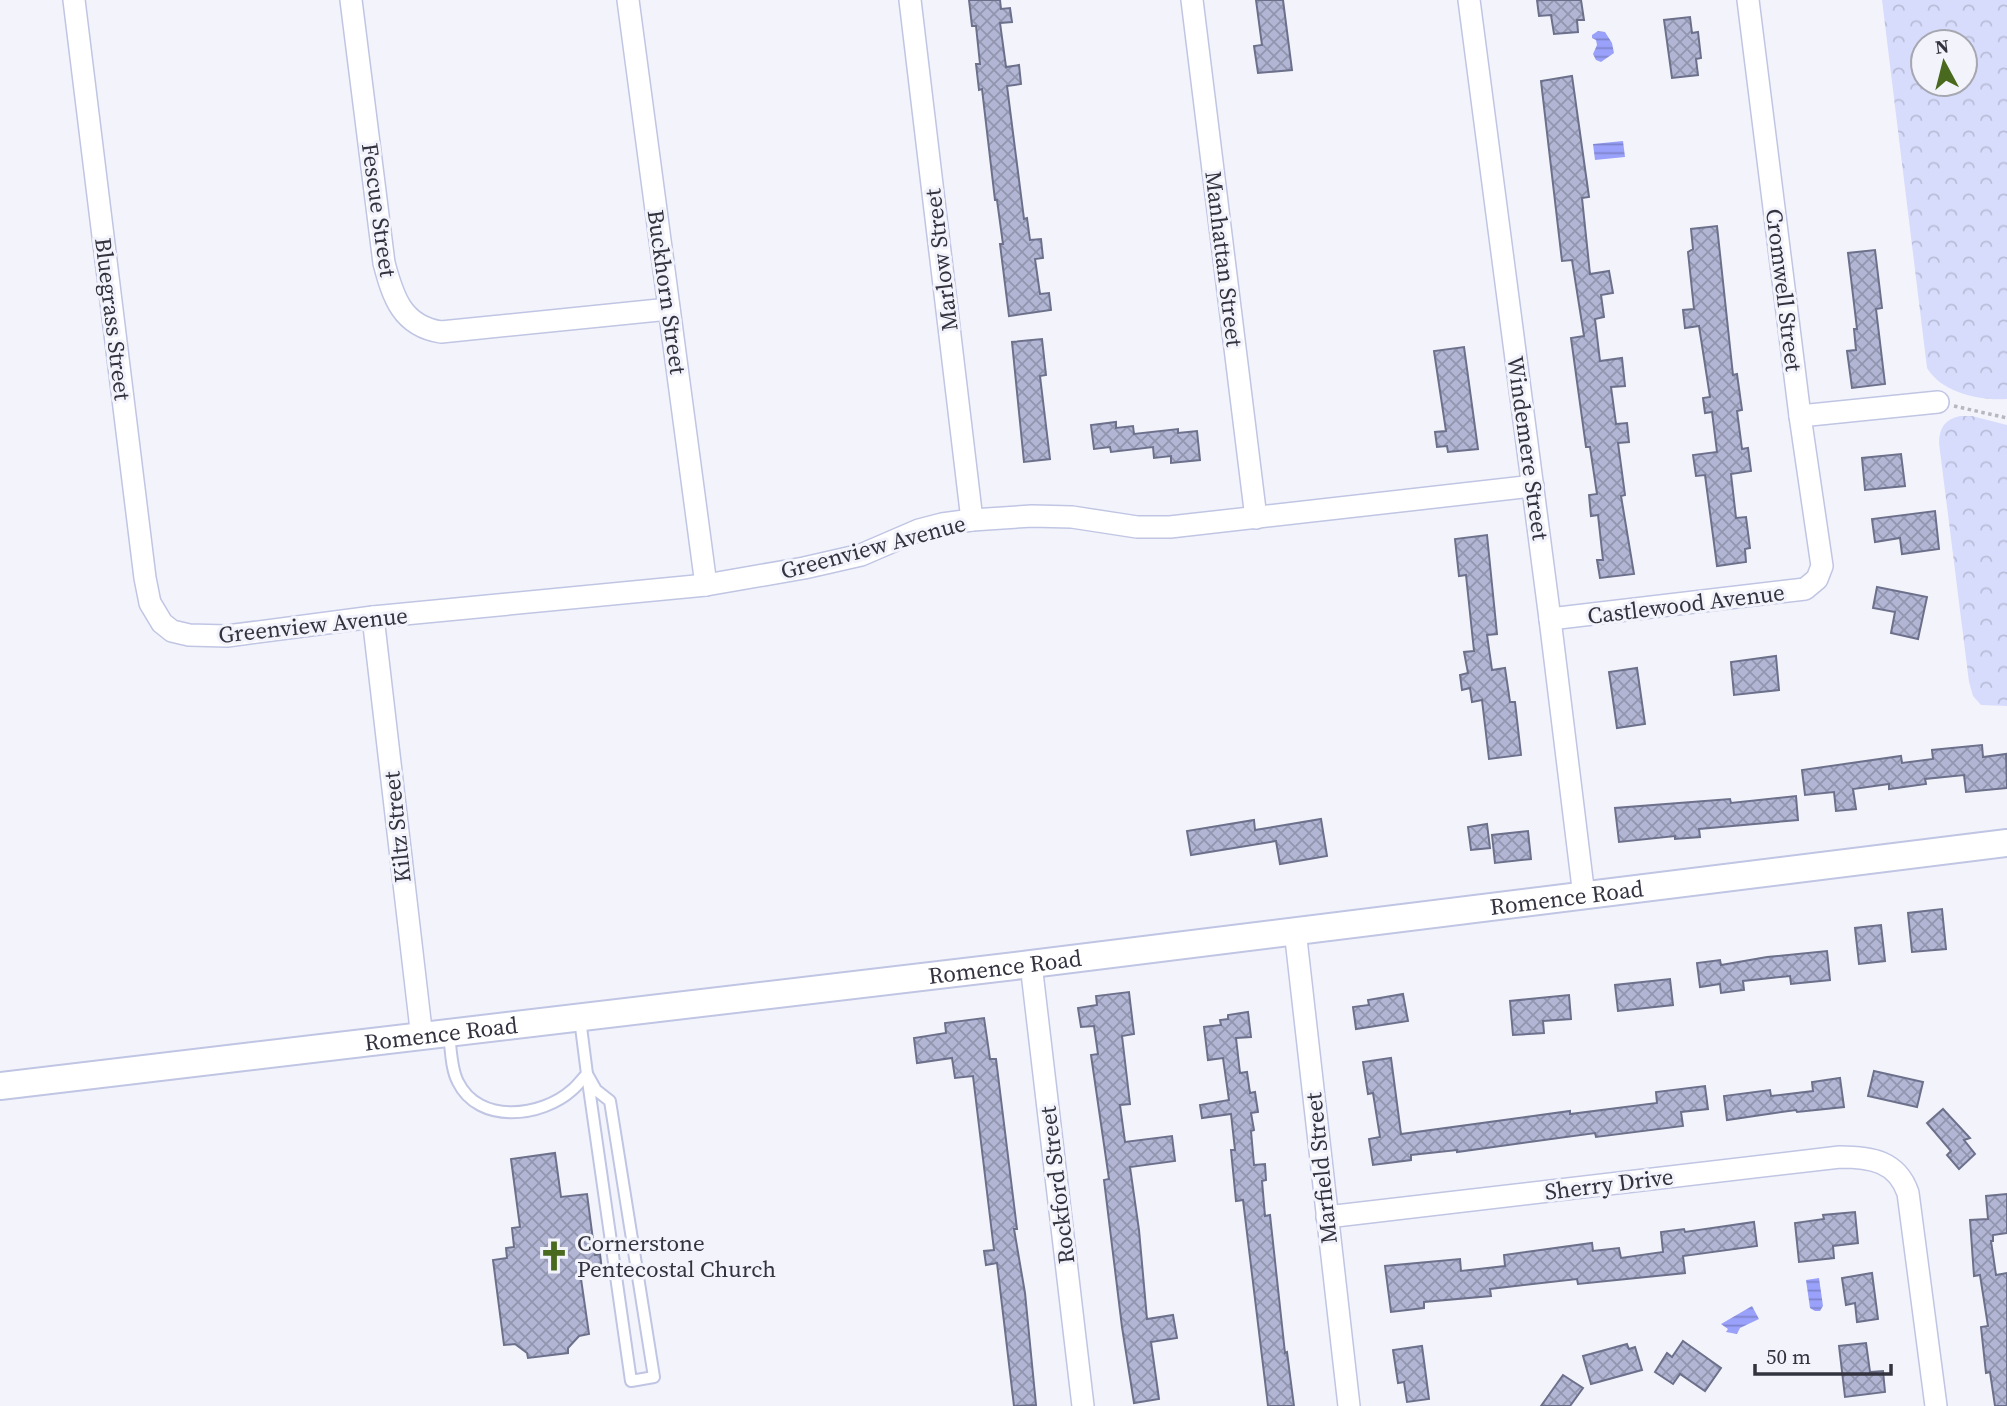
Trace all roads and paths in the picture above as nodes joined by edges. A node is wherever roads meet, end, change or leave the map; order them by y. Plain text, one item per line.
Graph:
1 (74, 0) edge
2 (351, 0) edge
3 (628, 0) edge
4 (910, 0) edge
5 (1192, 0) edge
6 (1469, 0) edge
7 (1748, 0) edge
8 (669, 309) junction
9 (1938, 402) joint
10 (1800, 416) junction
11 (2007, 418) edge
12 (1533, 486) junction
13 (1256, 518) junction
14 (972, 520) junction
15 (1817, 579) joint
16 (706, 585) junction
17 (373, 617) junction
18 (1550, 619) junction
19 (172, 631) joint
20 (2007, 843) edge
21 (1584, 897) junction
22 (1295, 930) junction
23 (1031, 964) junction
24 (580, 1018) junction
25 (449, 1034) junction
26 (422, 1038) junction
27 (587, 1074) junction
28 (0, 1086) edge
29 (1326, 1217) junction
30 (1083, 1406) edge
31 (1349, 1406) edge
32 (1936, 1406) edge

1 - 19 street, Bluegrass Street
2 - 8 street, Fescue Street
3 - 8 street, Buckhorn Street
4 - 14 street, Marlow Street
5 - 13 street, Manhattan Street
6 - 12 street, Windemere Street
7 - 10 street, Cromwell Street
8 - 16 street, Buckhorn Street
9 - 10 street
9 - 11 path
10 - 15 street, Cromwell Street
12 - 13 street, Greenview Avenue
12 - 18 street, Windemere Street
13 - 14 street, Greenview Avenue
14 - 16 street, Greenview Avenue
15 - 18 street, Castlewood Avenue
16 - 17 street, Greenview Avenue
17 - 19 street, Greenview Avenue
17 - 26 street, Kiltz Street
18 - 21 street, Windemere Street
20 - 21 street, Romence Road
21 - 22 street, Romence Road
22 - 23 street, Romence Road
22 - 29 street, Marfield Street
23 - 24 street, Romence Road
23 - 30 street, Rockford Street
24 - 25 street, Romence Road
24 - 27 lane
25 - 26 street, Romence Road
25 - 27 lane
26 - 28 street, Romence Road
27 - 27 lane
29 - 31 street, Marfield Street
29 - 32 street, Sherry Drive

